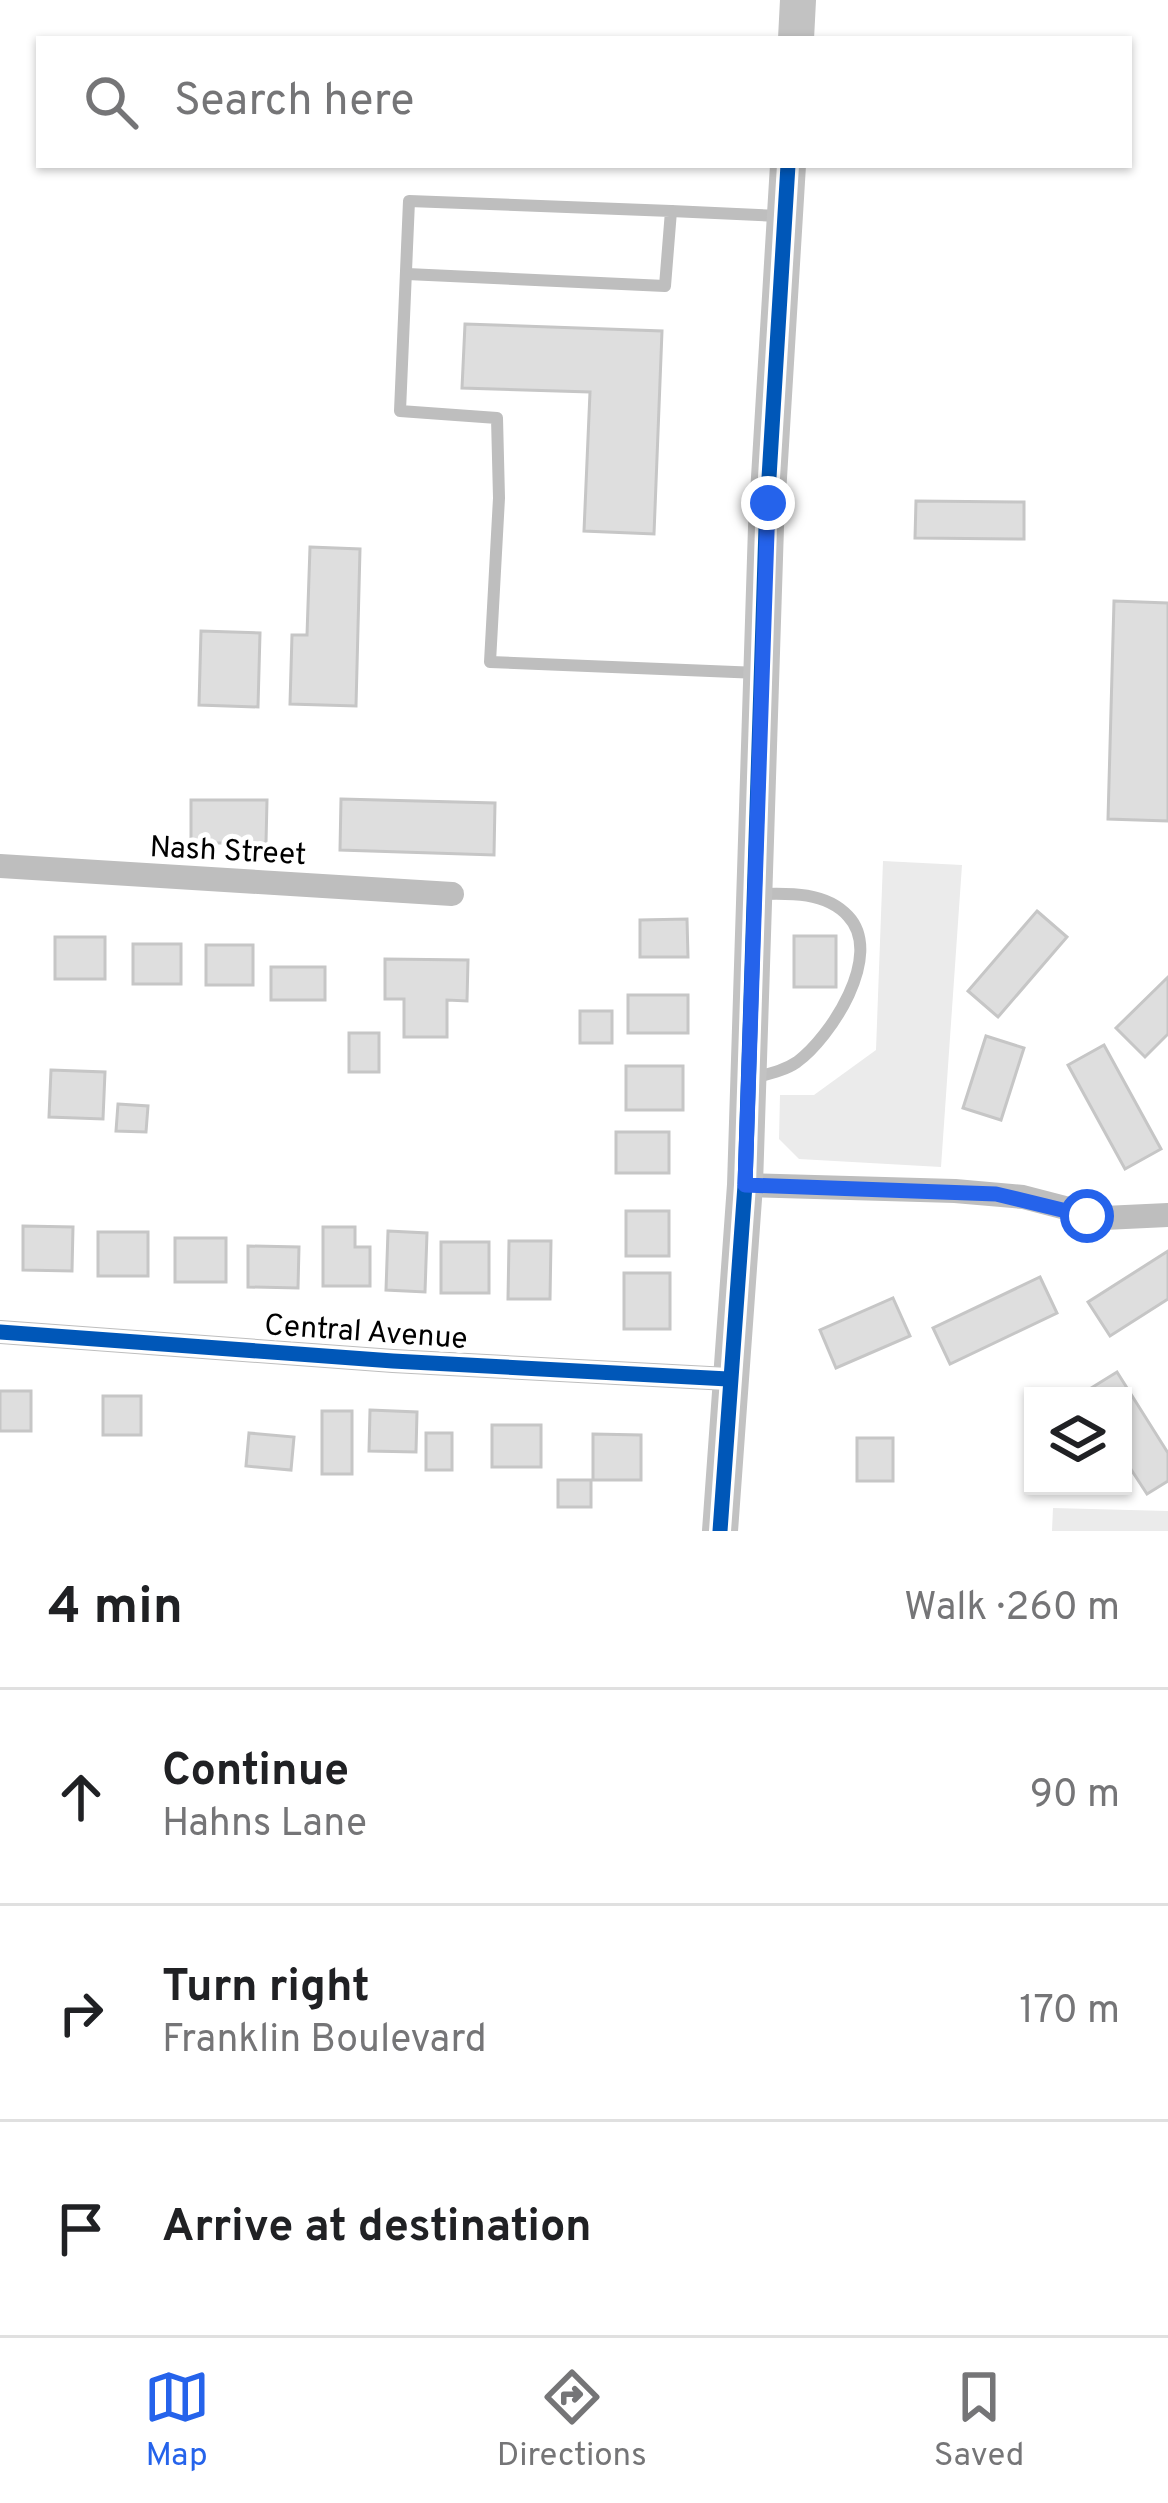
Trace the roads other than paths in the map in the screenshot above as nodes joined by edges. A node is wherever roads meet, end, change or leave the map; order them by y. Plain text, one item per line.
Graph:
1 (798, 0) edge
2 (796, 36) edge
3 (788, 168) edge
4 (671, 211) junction
5 (785, 217) junction
6 (406, 274) junction
7 (760, 673) junction
8 (0, 866) edge
9 (452, 893) dead end
10 (753, 894) junction
11 (747, 1080) junction
12 (745, 1185) junction
13 (1168, 1215) edge
14 (0, 1332) edge
15 (728, 1379) junction
16 (720, 1531) edge

1 - 2 street
3 - 5 street
4 - 5 lane
4 - 6 lane
4 - 6 lane
5 - 7 street
6 - 7 lane
7 - 10 street
8 - 9 street, Nash Street
10 - 11 street
10 - 11 lane
11 - 12 street
12 - 13 street
12 - 15 street
14 - 15 street, Central Avenue
15 - 16 street

